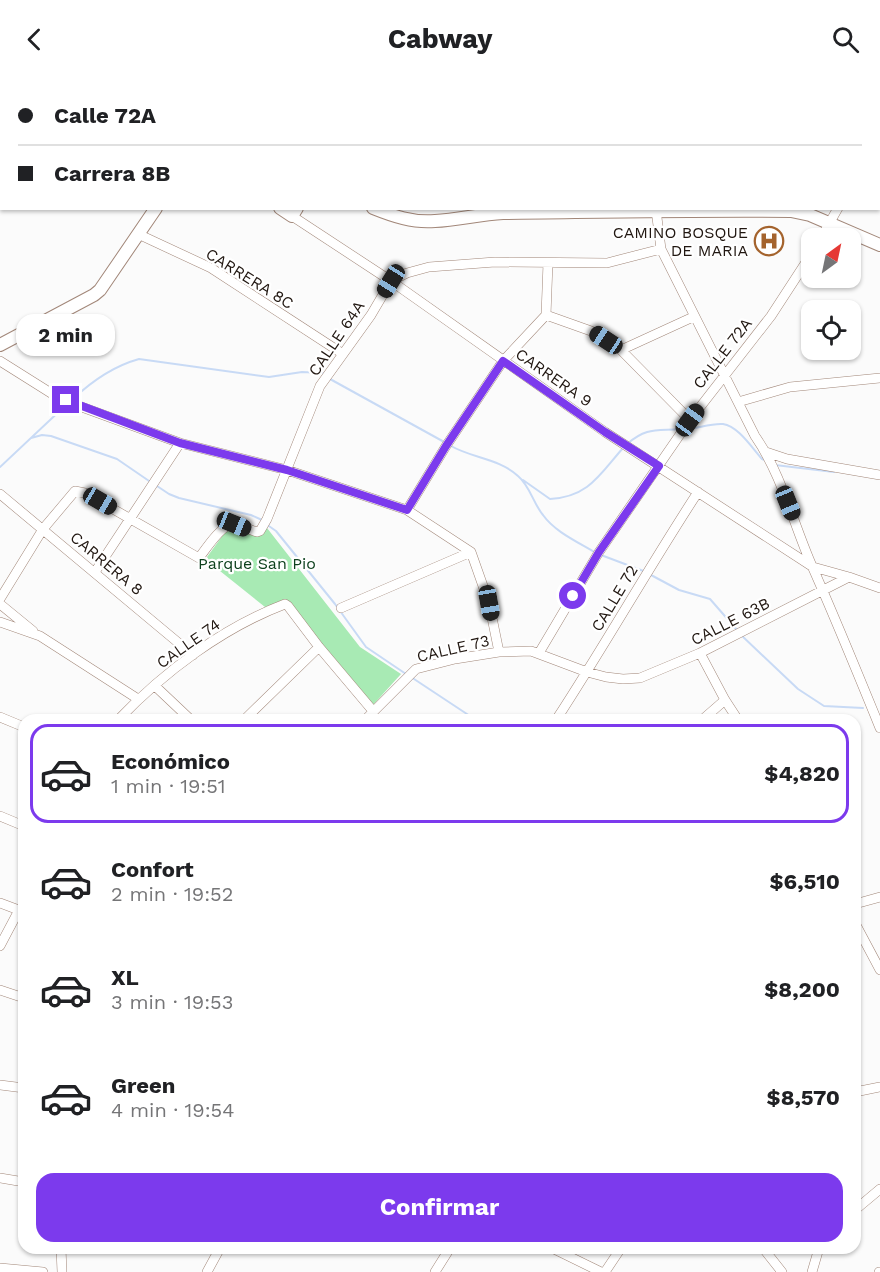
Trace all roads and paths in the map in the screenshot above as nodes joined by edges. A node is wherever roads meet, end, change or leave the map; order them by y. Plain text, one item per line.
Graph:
1 (155, 210) edge
2 (378, 210) edge
3 (624, 210) edge
4 (656, 210) junction
5 (791, 210) edge
6 (837, 210) edge
7 (491, 211) edge
8 (294, 212) edge
9 (831, 223) junction
10 (828, 228) edge
11 (138, 234) junction
12 (880, 245) edge
13 (661, 249) junction
14 (548, 263) junction
15 (801, 270) edge
16 (391, 281) junction
17 (546, 315) junction
18 (693, 316) junction
19 (0, 345) edge
20 (621, 350) junction
21 (343, 354) junction
22 (0, 361) edge
23 (503, 361) junction
24 (724, 374) junction
25 (880, 378) edge
26 (738, 402) junction
27 (686, 426) junction
28 (180, 443) junction
29 (766, 452) junction
30 (659, 466) junction
31 (287, 470) junction
32 (880, 475) edge
33 (698, 492) junction
34 (0, 494) edge
35 (407, 510) junction
36 (129, 519) junction
37 (44, 529) junction
38 (471, 552) junction
39 (813, 567) junction
40 (94, 572) junction
41 (849, 577) junction
42 (880, 588) edge
43 (824, 591) junction
44 (0, 599) edge
45 (0, 604) edge
46 (341, 608) dead end
47 (0, 622) edge
48 (40, 636) junction
49 (319, 646) junction
50 (498, 652) junction
51 (535, 652) junction
52 (700, 653) junction
53 (193, 655) junction
54 (587, 672) junction
55 (155, 686) junction
56 (138, 699) junction
57 (725, 700) junction
58 (373, 711) junction
59 (124, 714) edge
60 (185, 714) edge
61 (250, 714) edge
62 (370, 714) edge
63 (560, 714) edge
64 (709, 714) edge
65 (734, 714) edge
66 (0, 717) edge
67 (18, 724) edge
68 (880, 728) edge
69 (0, 816) edge
70 (18, 824) edge
71 (880, 897) edge
72 (861, 902) edge
73 (0, 903) edge
74 (18, 910) edge
75 (18, 917) edge
76 (861, 934) edge
77 (0, 946) edge
78 (880, 970) edge
79 (0, 990) edge
80 (18, 996) edge
81 (0, 1085) edge
82 (18, 1087) edge
83 (880, 1087) edge
84 (861, 1091) edge
85 (0, 1178) edge
86 (18, 1181) edge
87 (880, 1189) edge
88 (861, 1205) edge
89 (61, 1254) edge
90 (217, 1254) edge
91 (446, 1254) edge
92 (565, 1254) edge
93 (616, 1254) edge
94 (768, 1254) edge
95 (817, 1254) edge
96 (0, 1268) edge
97 (43, 1272) edge
98 (62, 1272) edge
99 (207, 1272) edge
100 (435, 1272) edge
101 (603, 1272) edge
102 (782, 1272) edge
103 (812, 1272) edge

1 - 11 street
2 - 7 street
3 - 4 street
3 - 7 street
4 - 5 street
4 - 13 street
5 - 9 street
6 - 9 street
8 - 16 street, CARRERA 9
9 - 10 street
9 - 12 street
11 - 19 street
11 - 21 street, CARRERA 8C
13 - 14 street
13 - 18 street
14 - 16 street
14 - 17 street
15 - 24 street, CALLE 72A
16 - 21 street, CALLE 64A
16 - 23 street, CARRERA 9
17 - 20 street
17 - 23 street
18 - 20 street
18 - 24 street
20 - 27 street
21 - 31 street, CALLE 64A
22 - 28 street
23 - 30 street, CARRERA 9
23 - 35 street
24 - 26 street
24 - 27 street, CALLE 72A
25 - 26 street
26 - 29 street
27 - 30 street, CALLE 72A
28 - 31 street
28 - 36 street
29 - 32 street
29 - 39 street
30 - 33 street, CARRERA 9
30 - 51 street, CALLE 72A
31 - 35 street
31 - 36 street, CALLE 64A
33 - 39 street, CARRERA 9
33 - 54 street, CALLE 72
34 - 37 street, CARRERA 8
35 - 38 street
36 - 37 street
36 - 40 street
37 - 40 street, CARRERA 8
37 - 44 street
38 - 46 street
38 - 50 street
39 - 41 street, CARRERA 9
39 - 43 street
40 - 53 street, CARRERA 8
41 - 42 street
41 - 43 street, CALLE 63B
43 - 52 street, CALLE 63B
43 - 68 street
45 - 48 street
47 - 48 street
48 - 56 street
49 - 53 street, CALLE 74
49 - 58 street
49 - 61 street
50 - 51 street, CALLE 73
50 - 58 street, CALLE 73
51 - 54 street
52 - 54 street, CALLE 63B
52 - 57 street
53 - 55 street, CALLE 74
54 - 63 street, CALLE 72
55 - 56 street, CALLE 74
55 - 60 street
56 - 59 street, CALLE 74
57 - 64 street
57 - 65 street
58 - 62 street, CALLE 73
66 - 67 street
69 - 70 street
71 - 72 street
73 - 74 street
75 - 77 street
76 - 78 street
79 - 80 street
81 - 82 street
83 - 84 street
85 - 86 street
87 - 88 street
89 - 98 street
90 - 99 street
91 - 100 street
92 - 101 street
93 - 101 street
94 - 102 street
95 - 103 street
96 - 97 street

